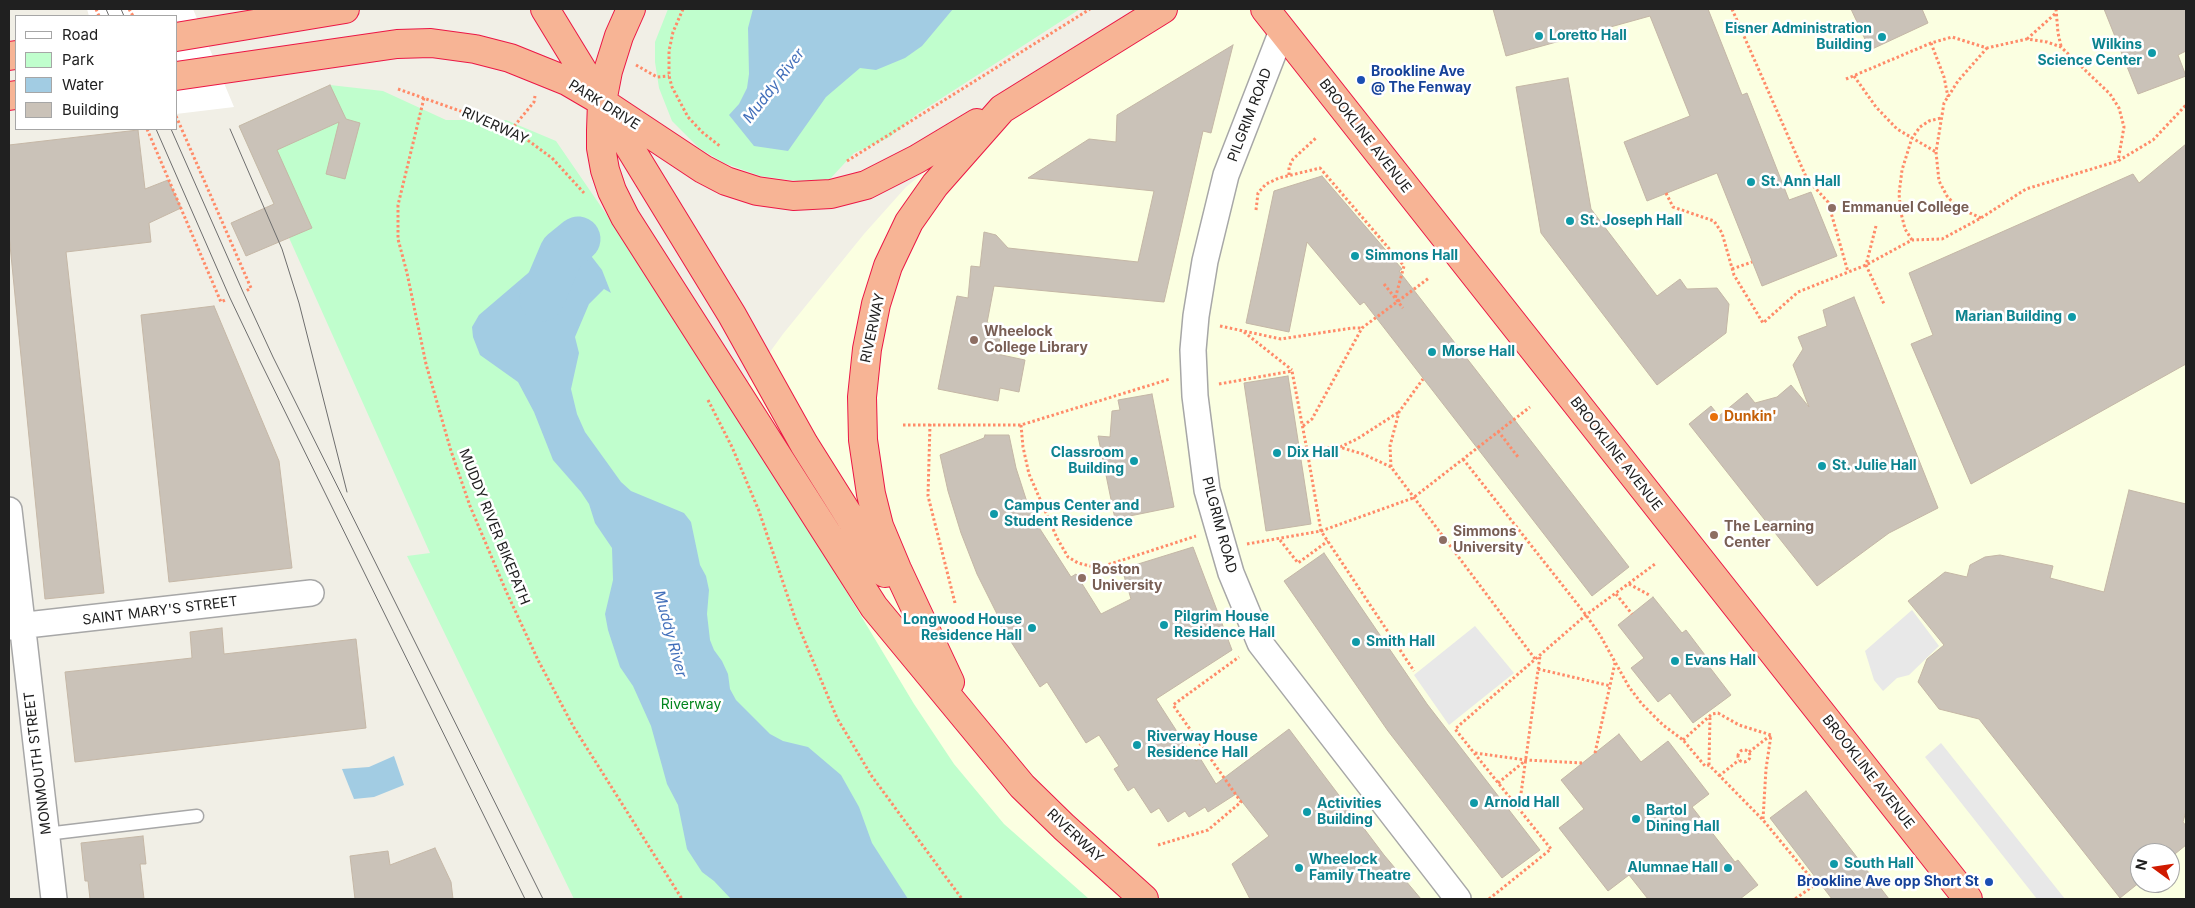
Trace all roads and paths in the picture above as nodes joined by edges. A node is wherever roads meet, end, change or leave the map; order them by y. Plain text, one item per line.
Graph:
1 (345, 9) edge
2 (545, 9) edge
3 (631, 9) edge
4 (683, 9) edge
5 (1090, 9) edge
6 (1163, 9) edge
7 (1265, 9) edge
8 (1732, 9) edge
9 (2056, 11) edge
10 (1282, 31) junction
11 (178, 37) edge
12 (2027, 39) junction
13 (1931, 43) junction
14 (2061, 47) junction
15 (1987, 48) junction
16 (178, 76) edge
17 (670, 76) junction
18 (1854, 76) junction
19 (657, 77) dead end
20 (1846, 80) dead end
21 (398, 89) dead end
22 (424, 98) junction
23 (1948, 98) junction
24 (534, 102) dead end
25 (602, 102) junction
26 (2186, 105) edge
27 (1002, 109) junction
28 (1941, 118) junction
29 (178, 121) edge
30 (147, 130) edge
31 (511, 130) junction
32 (1317, 137) dead end
33 (1912, 138) junction
34 (726, 150) dead end
35 (1936, 152) junction
36 (2118, 161) junction
37 (841, 164) dead end
38 (1289, 175) junction
39 (1666, 193) dead end
40 (589, 199) dead end
41 (1256, 210) dead end
42 (1982, 218) junction
43 (1876, 226) dead end
44 (1912, 240) junction
45 (1752, 262) dead end
46 (1866, 265) junction
47 (1732, 269) junction
48 (1848, 272) junction
49 (1429, 278) dead end
50 (1384, 284) dead end
51 (246, 291) dead end
52 (225, 300) dead end
53 (1396, 300) junction
54 (1884, 304) dead end
55 (1403, 308) dead end
56 (1213, 324) dead end
57 (1362, 328) junction
58 (1242, 330) junction
59 (1292, 371) junction
60 (1175, 377) dead end
61 (1423, 379) dead end
62 (1211, 386) dead end
63 (705, 395) dead end
64 (1530, 406) dead end
65 (1399, 412) junction
66 (930, 424) junction
67 (903, 425) dead end
68 (1021, 425) junction
69 (1303, 426) junction
70 (1498, 432) junction
71 (1339, 447) junction
72 (1307, 450) junction
73 (1518, 457) dead end
74 (1463, 459) junction
75 (1391, 467) junction
76 (1413, 498) junction
77 (9, 510) edge
78 (1321, 531) junction
79 (1198, 536) dead end
80 (1280, 540) junction
81 (1328, 541) junction
82 (1240, 545) dead end
83 (1655, 564) dead end
84 (1629, 584) junction
85 (311, 593) dead end
86 (1616, 594) junction
87 (1651, 596) dead end
88 (956, 603) dead end
89 (1632, 614) dead end
90 (1586, 615) junction
91 (15, 627) edge
92 (930, 644) junction
93 (1246, 652) dead end
94 (1540, 655) junction
95 (1535, 659) junction
96 (1615, 662) junction
97 (1538, 669) junction
98 (1414, 671) dead end
99 (1611, 686) junction
100 (1710, 716) junction
101 (1771, 735) junction
102 (1683, 740) junction
103 (990, 747) junction
104 (1596, 752) dead end
105 (1749, 752) junction
106 (1474, 753) junction
107 (1526, 760) junction
108 (1739, 760) junction
109 (1583, 763) dead end
110 (1709, 765) junction
111 (1719, 776) junction
112 (1498, 783) junction
113 (1519, 809) junction
114 (197, 816) dead end
115 (1763, 820) junction
116 (46, 834) junction
117 (1158, 845) dead end
118 (54, 899) edge
119 (682, 899) edge
120 (962, 899) edge
121 (1144, 899) edge
122 (1458, 899) edge
123 (1489, 899) edge
124 (1794, 899) edge
125 (1968, 899) edge

1 - 11 highway
2 - 25 highway
3 - 25 highway, RIVERWAY
4 - 17 path
5 - 37 path
6 - 27 highway, RIVERWAY
7 - 10 highway, BROOKLINE AVENUE
8 - 48 path
9 - 12 path
9 - 14 path
10 - 122 street, PILGRIM ROAD
10 - 125 highway, BROOKLINE AVENUE
12 - 14 path
12 - 15 path
13 - 15 path
13 - 18 path
13 - 23 path
14 - 36 path
15 - 23 path
16 - 25 highway, PARK DRIVE
17 - 19 path
17 - 34 path
18 - 20 path
18 - 33 path
21 - 22 path, RIVERWAY
22 - 31 path, RIVERWAY
22 - 119 path, MUDDY RIVER BIKEPATH
23 - 28 path
24 - 31 path
25 - 27 highway, PARK DRIVE
25 - 92 highway
25 - 103 highway, RIVERWAY
26 - 36 path
27 - 92 highway, RIVERWAY
28 - 33 path
28 - 35 path
29 - 51 path
30 - 52 path
31 - 40 path, RIVERWAY
32 - 38 path
33 - 35 path
33 - 44 path
35 - 42 path
36 - 42 path
38 - 41 path
38 - 53 path
39 - 47 path
42 - 44 path
43 - 46 path
44 - 46 path
45 - 47 path
46 - 48 path
46 - 54 path
47 - 48 path
49 - 53 path
50 - 53 path
53 - 55 path
53 - 57 path
56 - 58 path
57 - 58 path
57 - 69 path
58 - 59 path
59 - 62 path
59 - 69 path
60 - 68 path
61 - 65 path
63 - 120 path
64 - 70 path
65 - 71 path
65 - 75 path
66 - 67 path
66 - 68 path
66 - 88 path
68 - 79 path
69 - 72 path
70 - 73 path
70 - 74 path
71 - 72 path
71 - 75 path
72 - 78 path
74 - 76 path
74 - 90 path
75 - 76 path
76 - 78 path
76 - 95 path
77 - 91 street, MONMOUTH STREET
78 - 80 path
78 - 81 path
80 - 81 path
80 - 82 path
81 - 98 path
83 - 84 path
84 - 86 path
84 - 87 path
85 - 91 street, SAINT MARY'S STREET
86 - 89 path
86 - 90 path
90 - 94 path
90 - 96 path
91 - 116 street, MONMOUTH STREET
92 - 103 highway, RIVERWAY
93 - 117 path
94 - 95 path
94 - 97 path
95 - 106 path
96 - 99 path
96 - 102 path
97 - 99 path
97 - 107 path
99 - 104 path
100 - 101 path
100 - 102 path
100 - 110 path
101 - 105 path
101 - 115 path
102 - 110 path
103 - 121 highway, RIVERWAY
105 - 108 path
105 - 108 path
106 - 107 path
106 - 112 path
107 - 109 path
107 - 112 path
107 - 113 path
108 - 111 path
110 - 111 path
111 - 115 path
112 - 113 path
113 - 123 path
114 - 116 lane
115 - 124 path
116 - 118 street, MONMOUTH STREET

